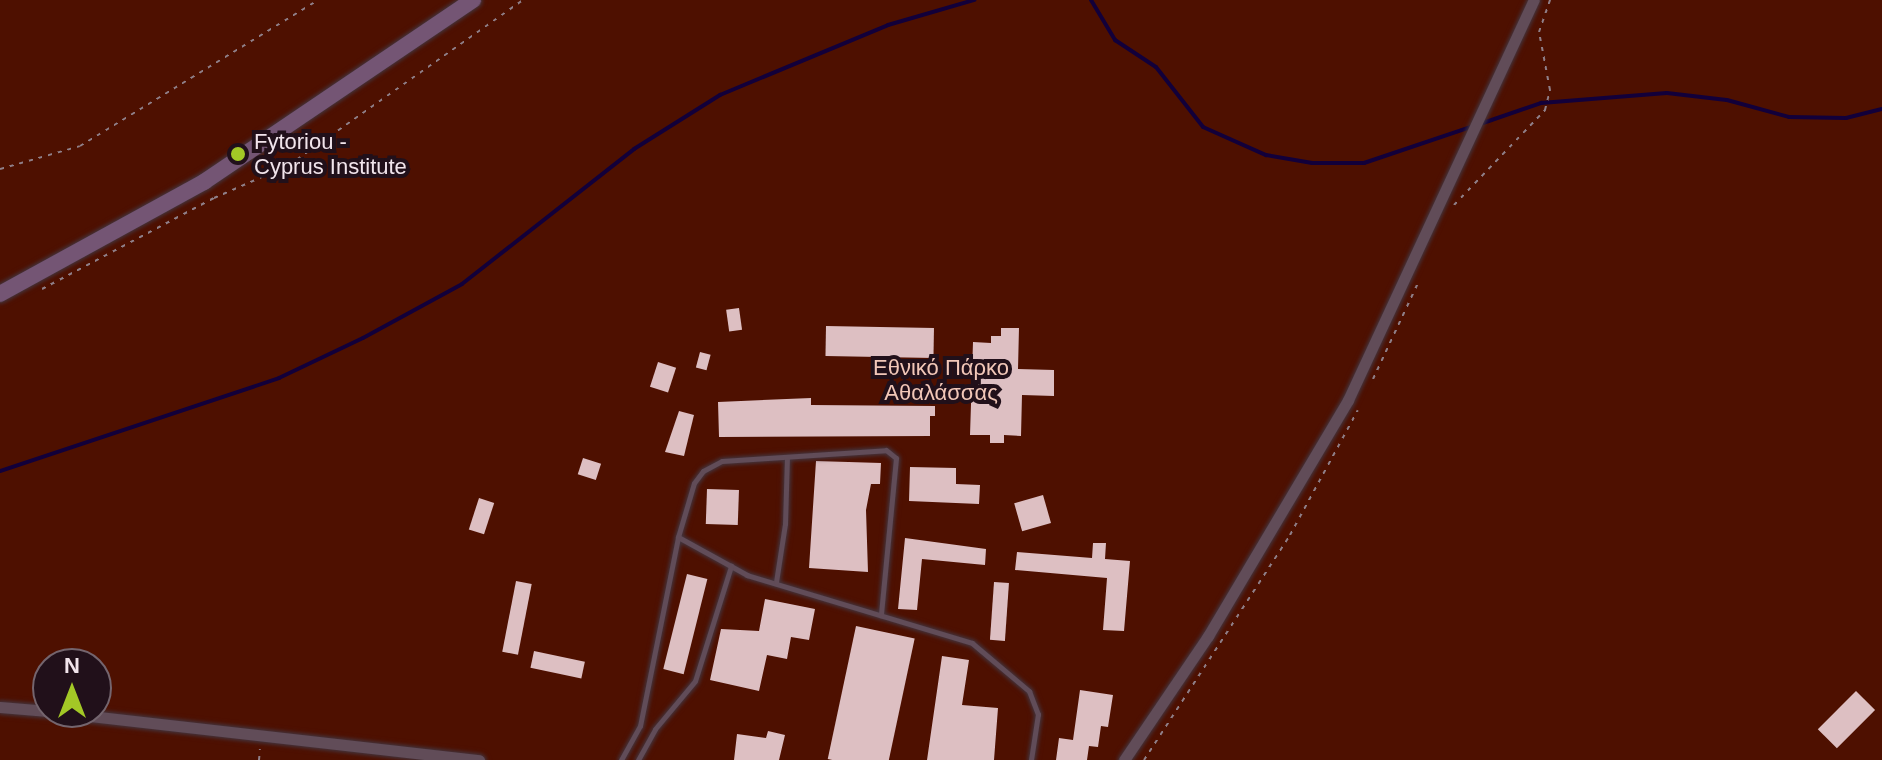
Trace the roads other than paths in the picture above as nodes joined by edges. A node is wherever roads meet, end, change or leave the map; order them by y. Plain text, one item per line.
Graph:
1 (473, 0) edge
2 (1534, 0) edge
3 (0, 294) edge
4 (787, 457) junction
5 (678, 537) junction
6 (731, 566) junction
7 (776, 582) junction
8 (881, 615) junction
9 (0, 707) edge
10 (32, 710) edge
11 (112, 718) edge
12 (640, 726) junction
13 (655, 729) junction
14 (479, 760) edge
15 (621, 760) edge
16 (638, 760) edge
17 (1031, 760) edge
18 (1124, 760) edge

1 - 3 main road
2 - 18 street
4 - 5 lane
4 - 7 lane
4 - 8 lane
5 - 6 lane
5 - 12 lane
6 - 7 lane
6 - 13 lane
7 - 8 lane
8 - 17 lane
9 - 10 street
11 - 14 street
12 - 13 lane
12 - 15 lane
13 - 16 lane

